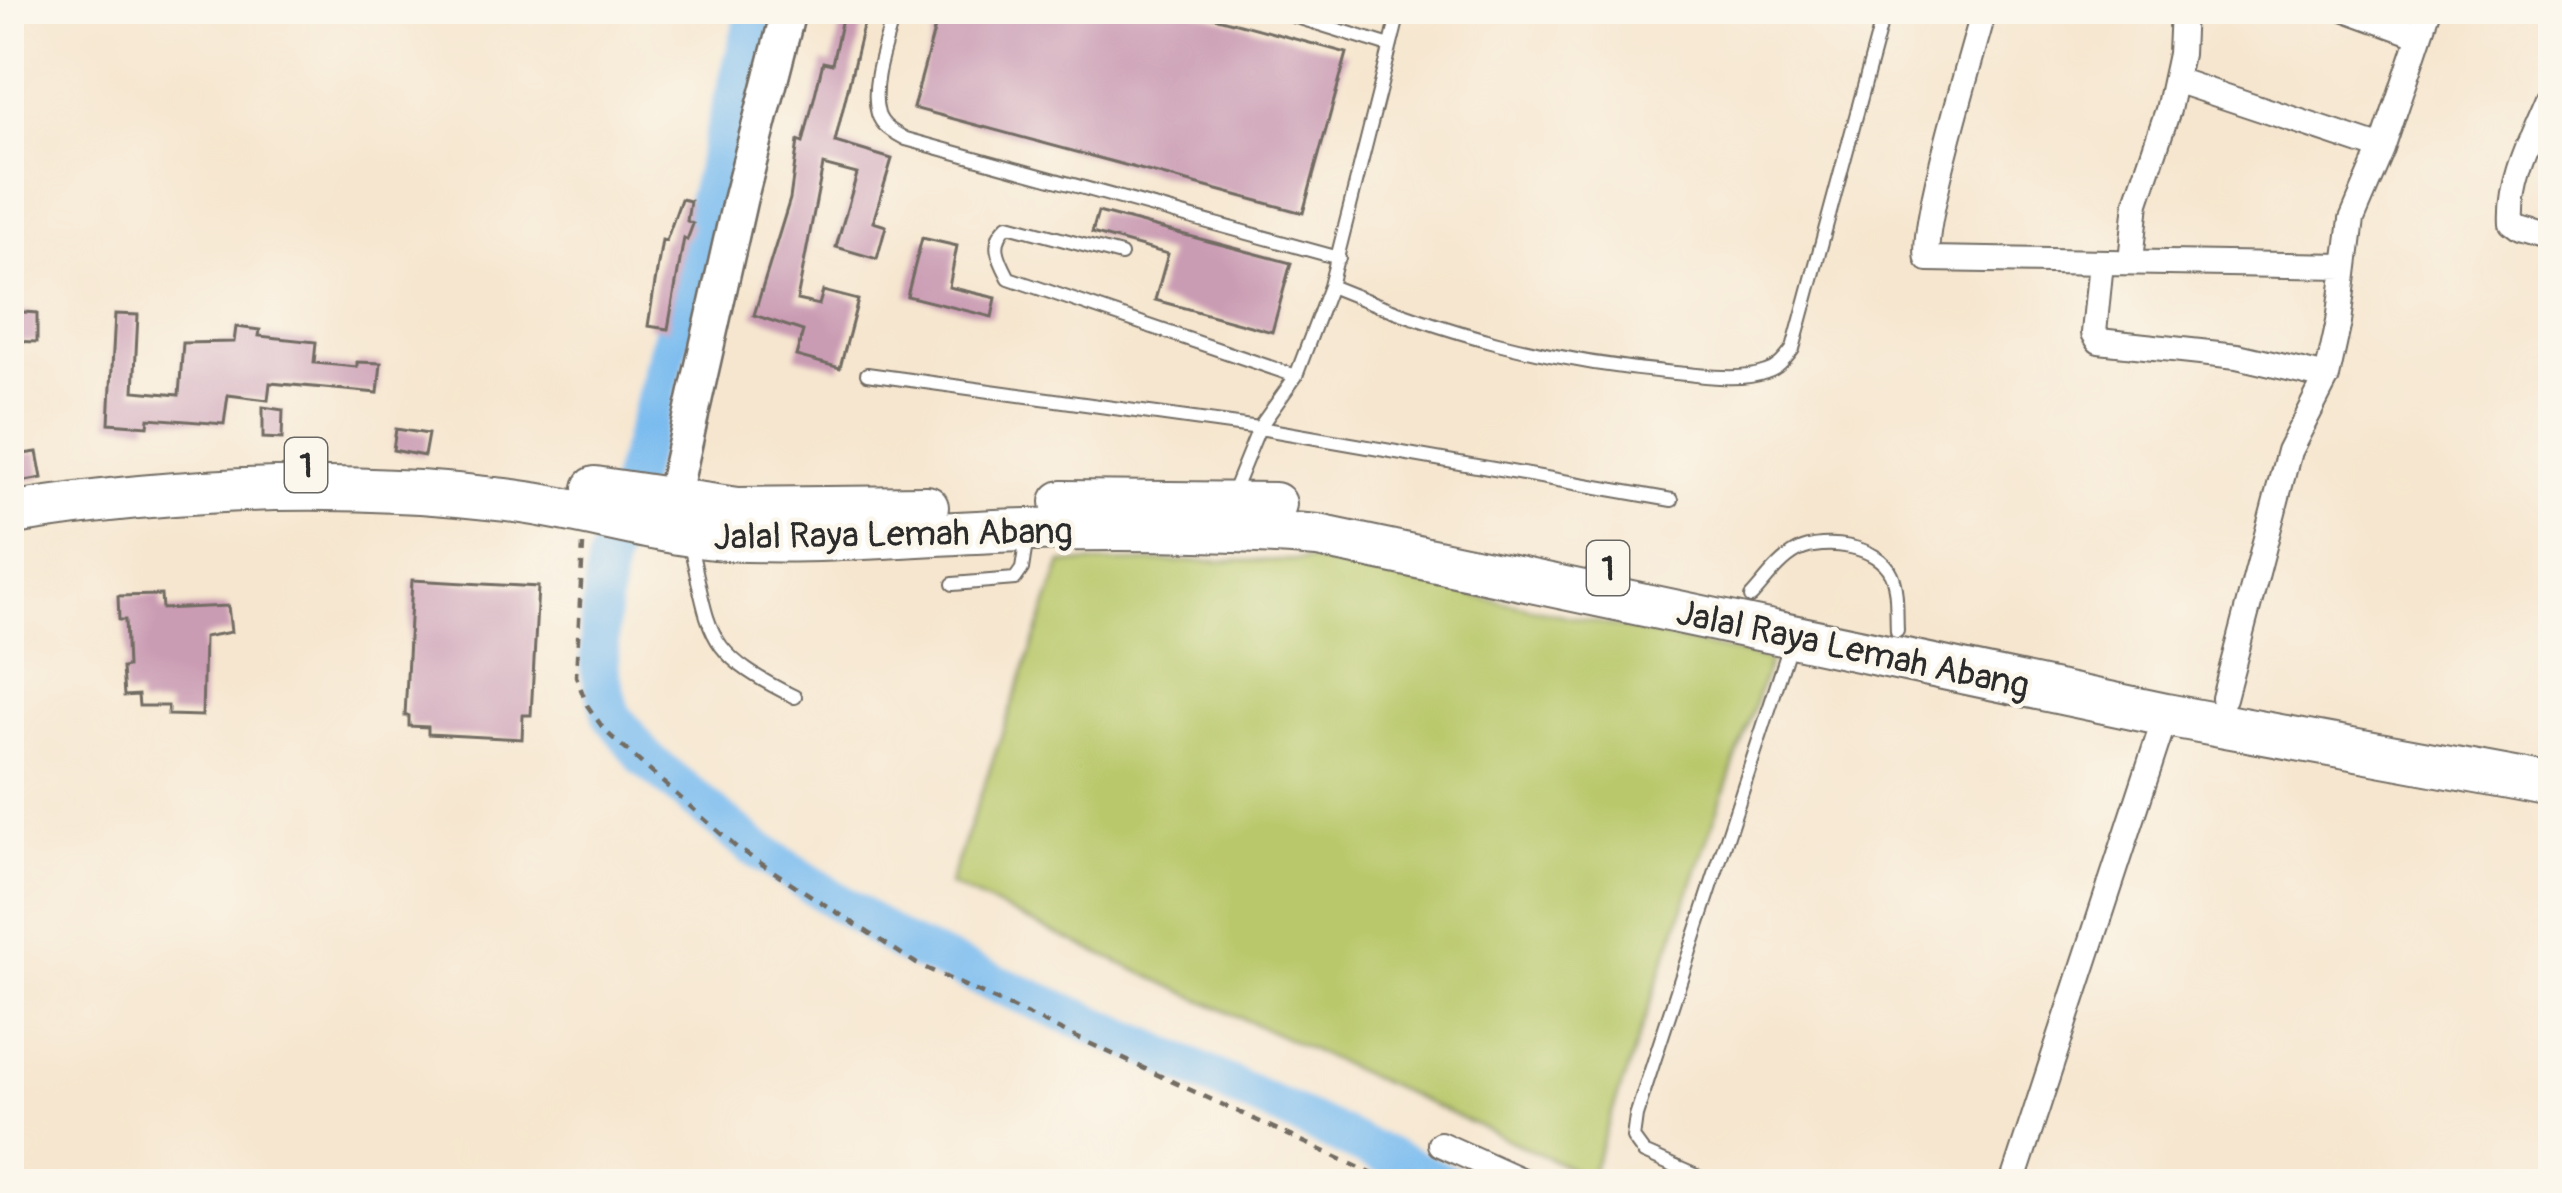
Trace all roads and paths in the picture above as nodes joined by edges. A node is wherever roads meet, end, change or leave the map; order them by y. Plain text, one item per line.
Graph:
1 (789, 9) edge
2 (895, 9) edge
3 (1271, 9) edge
4 (1400, 9) edge
5 (1885, 9) edge
6 (2182, 9) edge
7 (2346, 9) edge
8 (2429, 9) edge
9 (1980, 25) dead end
10 (2420, 36) junction
11 (1390, 46) junction
12 (2175, 80) junction
13 (2553, 88) edge
14 (2382, 148) junction
15 (2553, 239) edge
16 (1121, 255) dead end
17 (1339, 257) junction
18 (2101, 262) junction
19 (2131, 262) junction
20 (2345, 266) junction
21 (1330, 286) junction
22 (867, 374) dead end
23 (1296, 376) junction
24 (2327, 377) junction
25 (1259, 428) junction
26 (9, 490) edge
27 (1672, 500) dead end
28 (1229, 501) junction
29 (9, 514) edge
30 (665, 515) junction
31 (596, 517) junction
32 (1028, 530) junction
33 (952, 584) dead end
34 (1750, 597) junction
35 (1897, 630) junction
36 (1793, 636) junction
37 (795, 697) dead end
38 (2224, 698) junction
39 (2166, 715) junction
40 (2553, 760) edge
41 (2553, 786) edge
42 (2553, 947) edge
43 (2551, 963) edge
44 (1440, 1144) dead end
45 (1395, 1184) edge
46 (1529, 1184) edge
47 (1715, 1184) edge
48 (2012, 1184) edge

1 - 30 street
2 - 17 lane
3 - 11 lane
4 - 11 lane
5 - 21 lane
6 - 12 street
7 - 10 street
8 - 10 street
9 - 18 street
10 - 14 street
11 - 17 lane
12 - 14 street
12 - 19 street
13 - 15 street
14 - 20 street
16 - 23 lane
17 - 21 lane
18 - 19 street
18 - 24 street
19 - 20 street
20 - 24 street
21 - 23 lane
22 - 25 lane
23 - 25 lane
24 - 38 street
25 - 27 lane
25 - 28 lane
26 - 31 highway, 1
28 - 30 highway, Jalal Raya Lemah Abang / 1
28 - 34 highway, Jalal Raya Lemah Abang / 1
29 - 31 highway, 1
30 - 31 highway, 1
30 - 32 highway, Jalal Raya Lemah Abang / 1
30 - 37 lane
31 - 45 path
32 - 33 lane
32 - 36 highway, Jalal Raya Lemah Abang / 1
34 - 35 highway, Jalal Raya Lemah Abang / 1
34 - 35 lane
35 - 38 highway, Jalal Raya Lemah Abang / 1
36 - 39 highway, Jalal Raya Lemah Abang / 1
36 - 47 lane
38 - 40 highway, Jalal Raya Lemah Abang / 1
39 - 41 highway, Jalal Raya Lemah Abang / 1
39 - 48 street
42 - 43 lane
44 - 46 street

